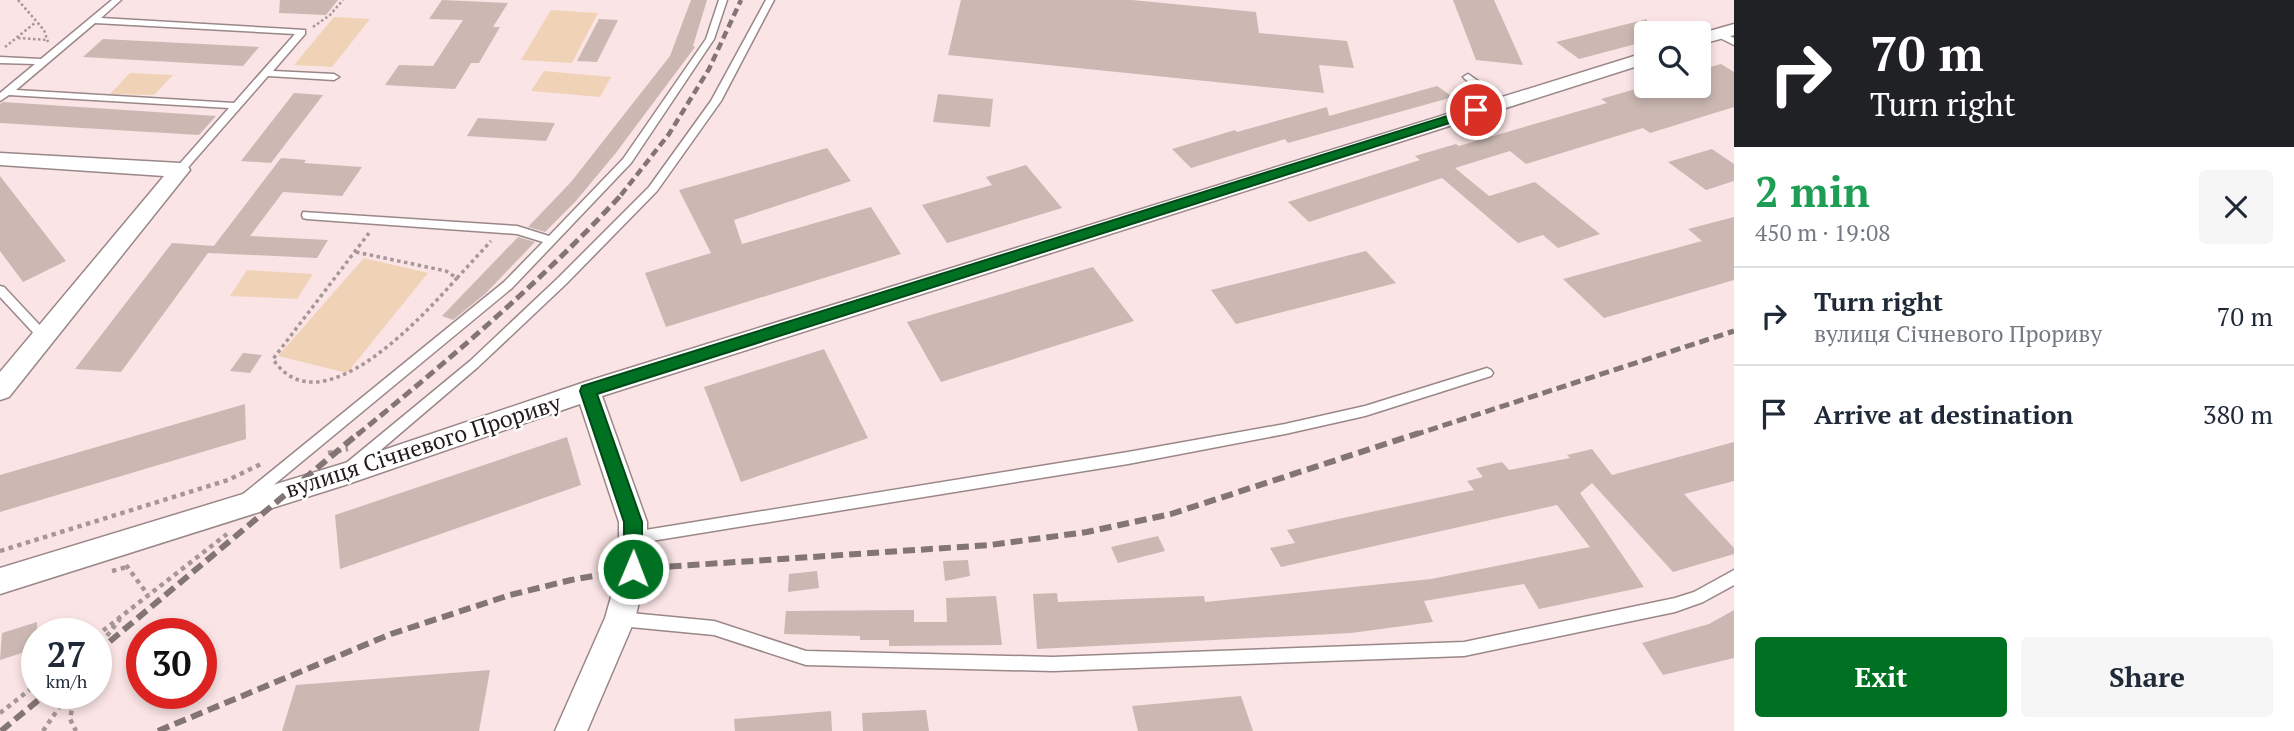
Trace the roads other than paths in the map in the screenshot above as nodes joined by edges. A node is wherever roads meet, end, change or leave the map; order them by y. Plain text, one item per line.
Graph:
1 (117, 0) edge
2 (723, 0) edge
3 (770, 0) edge
4 (95, 20) junction
5 (1729, 35) edge
6 (1711, 38) edge
7 (0, 60) edge
8 (1634, 61) edge
9 (42, 62) junction
10 (266, 73) junction
11 (334, 77) dead end
12 (1468, 77) dead end
13 (4, 95) edge
14 (1502, 102) junction
15 (238, 106) junction
16 (0, 159) edge
17 (180, 170) junction
18 (307, 215) dead end
19 (551, 240) junction
20 (0, 290) edge
21 (44, 337) junction
22 (1487, 373) dead end
23 (0, 390) edge
24 (588, 391) junction
25 (345, 474) junction
26 (235, 518) junction
27 (633, 538) junction
28 (1734, 577) edge
29 (0, 581) edge
30 (620, 619) junction
31 (570, 731) edge

1 - 4 lane
2 - 19 lane
3 - 25 lane
4 - 9 lane
4 - 10 lane
5 - 6 street
7 - 9 lane
8 - 14 street, вулиця Січневого Прориву
9 - 13 lane
10 - 11 lane
10 - 15 lane
12 - 14 lane
13 - 15 lane
14 - 24 street, вулиця Січневого Прориву
15 - 17 lane
16 - 17 street
17 - 21 street
18 - 19 lane
19 - 26 lane
20 - 21 lane
21 - 23 street
22 - 27 lane
24 - 25 street, вулиця Січневого Прориву
24 - 27 street
25 - 26 street, вулиця Січневого Прориву
26 - 29 street, вулиця Січневого Прориву
27 - 30 street
28 - 30 lane
30 - 31 street

